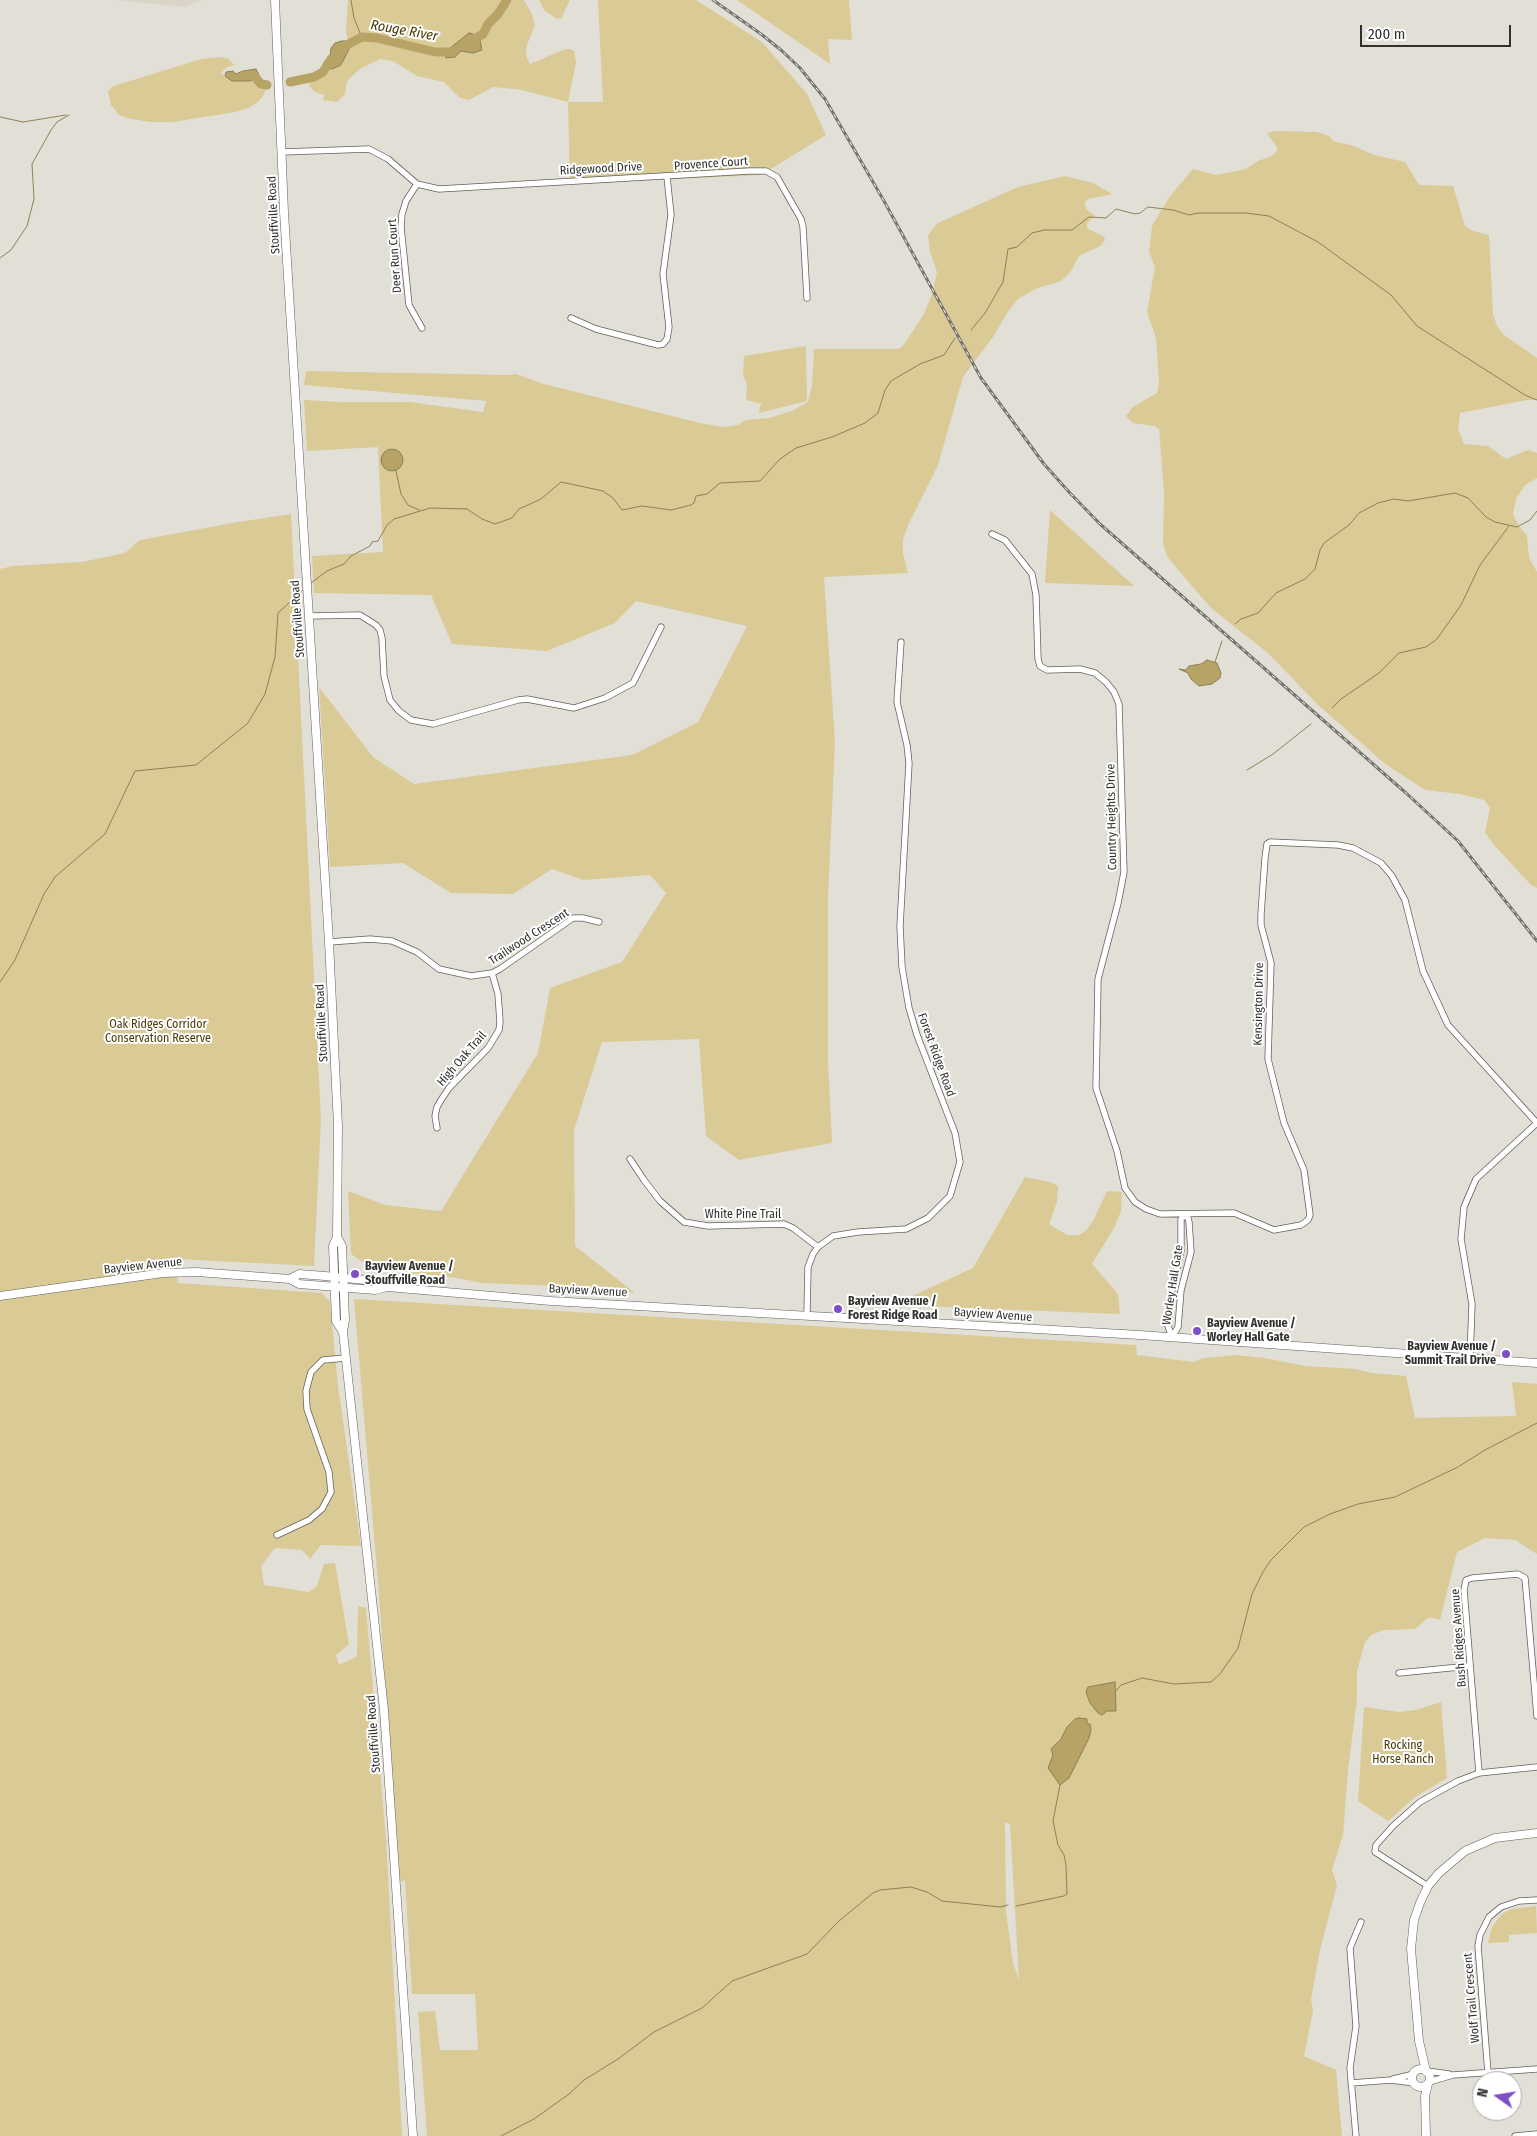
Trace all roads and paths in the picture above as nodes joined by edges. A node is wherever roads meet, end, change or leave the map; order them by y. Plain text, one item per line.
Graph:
1 (275, 0) edge
2 (282, 152) junction
3 (667, 176) junction
4 (417, 184) junction
5 (807, 298) dead end
6 (571, 318) dead end
7 (422, 328) dead end
8 (992, 534) dead end
9 (309, 616) junction
10 (661, 627) dead end
11 (901, 642) dead end
12 (598, 922) dead end
13 (329, 942) junction
14 (492, 974) junction
15 (1537, 1123) edge
16 (437, 1128) dead end
17 (630, 1159) dead end
18 (1187, 1214) junction
19 (337, 1237) junction
20 (818, 1247) junction
21 (334, 1277) junction
22 (344, 1278) junction
23 (290, 1279) junction
24 (334, 1287) junction
25 (344, 1287) junction
26 (387, 1287) junction
27 (0, 1296) edge
28 (807, 1314) junction
29 (343, 1332) junction
30 (1172, 1337) junction
31 (346, 1358) junction
32 (1470, 1358) junction
33 (1537, 1363) edge
34 (277, 1535) dead end
35 (1470, 1666) junction
36 (1399, 1673) dead end
37 (1537, 1716) edge
38 (1537, 1767) edge
39 (1479, 1774) junction
40 (1537, 1832) edge
41 (1428, 1886) junction
42 (1537, 1900) edge
43 (1361, 1922) dead end
44 (1418, 2041) junction
45 (1537, 2069) edge
46 (1427, 2071) junction
47 (1488, 2071) edge
48 (1512, 2071) edge
49 (1415, 2073) junction
50 (1472, 2074) edge
51 (1453, 2076) junction
52 (1391, 2080) junction
53 (1428, 2083) junction
54 (1351, 2084) junction
55 (1415, 2084) junction
56 (1424, 2116) junction
57 (1537, 2134) edge
58 (413, 2136) edge
59 (1356, 2136) edge
60 (1426, 2136) edge
61 (1515, 2136) edge

1 - 2 main road, Stouffville Road
2 - 4 street, Ridgewood Drive
2 - 9 main road, Stouffville Road
3 - 4 street, Ridgewood Drive
3 - 5 street, Provence Court
3 - 6 street
4 - 7 street, Deer Run Court
8 - 18 street, Country Heights Drive
9 - 10 street
9 - 13 main road, Stouffville Road
11 - 20 street, Forest Ridge Road
12 - 14 street, Trailwood Crescent
13 - 14 street, Trailwood Crescent
13 - 19 main road, Stouffville Road
14 - 16 street, High Oak Trail
15 - 18 street, Kensington Drive
15 - 32 street
17 - 20 street, White Pine Trail
18 - 30 street, Worley Hall Gate
18 - 30 street, Worley Hall Gate
19 - 21 main road, Stouffville Road
19 - 22 main road, Stouffville Road
20 - 28 street
21 - 22 main road, Bayview Avenue
21 - 23 main road, Bayview Avenue
21 - 24 main road, Stouffville Road
22 - 25 main road, Stouffville Road
22 - 26 main road, Bayview Avenue
23 - 24 main road, Bayview Avenue
23 - 27 main road, Bayview Avenue
24 - 25 main road, Bayview Avenue
24 - 29 main road, Stouffville Road
25 - 26 main road, Bayview Avenue
25 - 29 main road, Stouffville Road
26 - 28 main road, Bayview Avenue
28 - 30 main road, Bayview Avenue
29 - 31 main road, Stouffville Road
30 - 32 main road, Bayview Avenue
31 - 34 street
31 - 58 main road, Stouffville Road
32 - 33 main road, Bayview Avenue
35 - 36 street
35 - 37 street, Bush Ridges Avenue
35 - 39 street, Bush Ridges Avenue
38 - 39 street
39 - 41 street
40 - 41 main road
41 - 44 main road
42 - 47 street, Wolf Trail Crescent
43 - 54 street
44 - 46 main road
44 - 49 main road
45 - 48 street
46 - 49 main road
46 - 51 street
46 - 53 main road
49 - 52 street
49 - 55 main road
50 - 51 street
51 - 53 street
52 - 54 street
52 - 55 street
53 - 55 main road
53 - 56 main road
54 - 59 street
55 - 56 main road
56 - 60 main road
57 - 61 street

